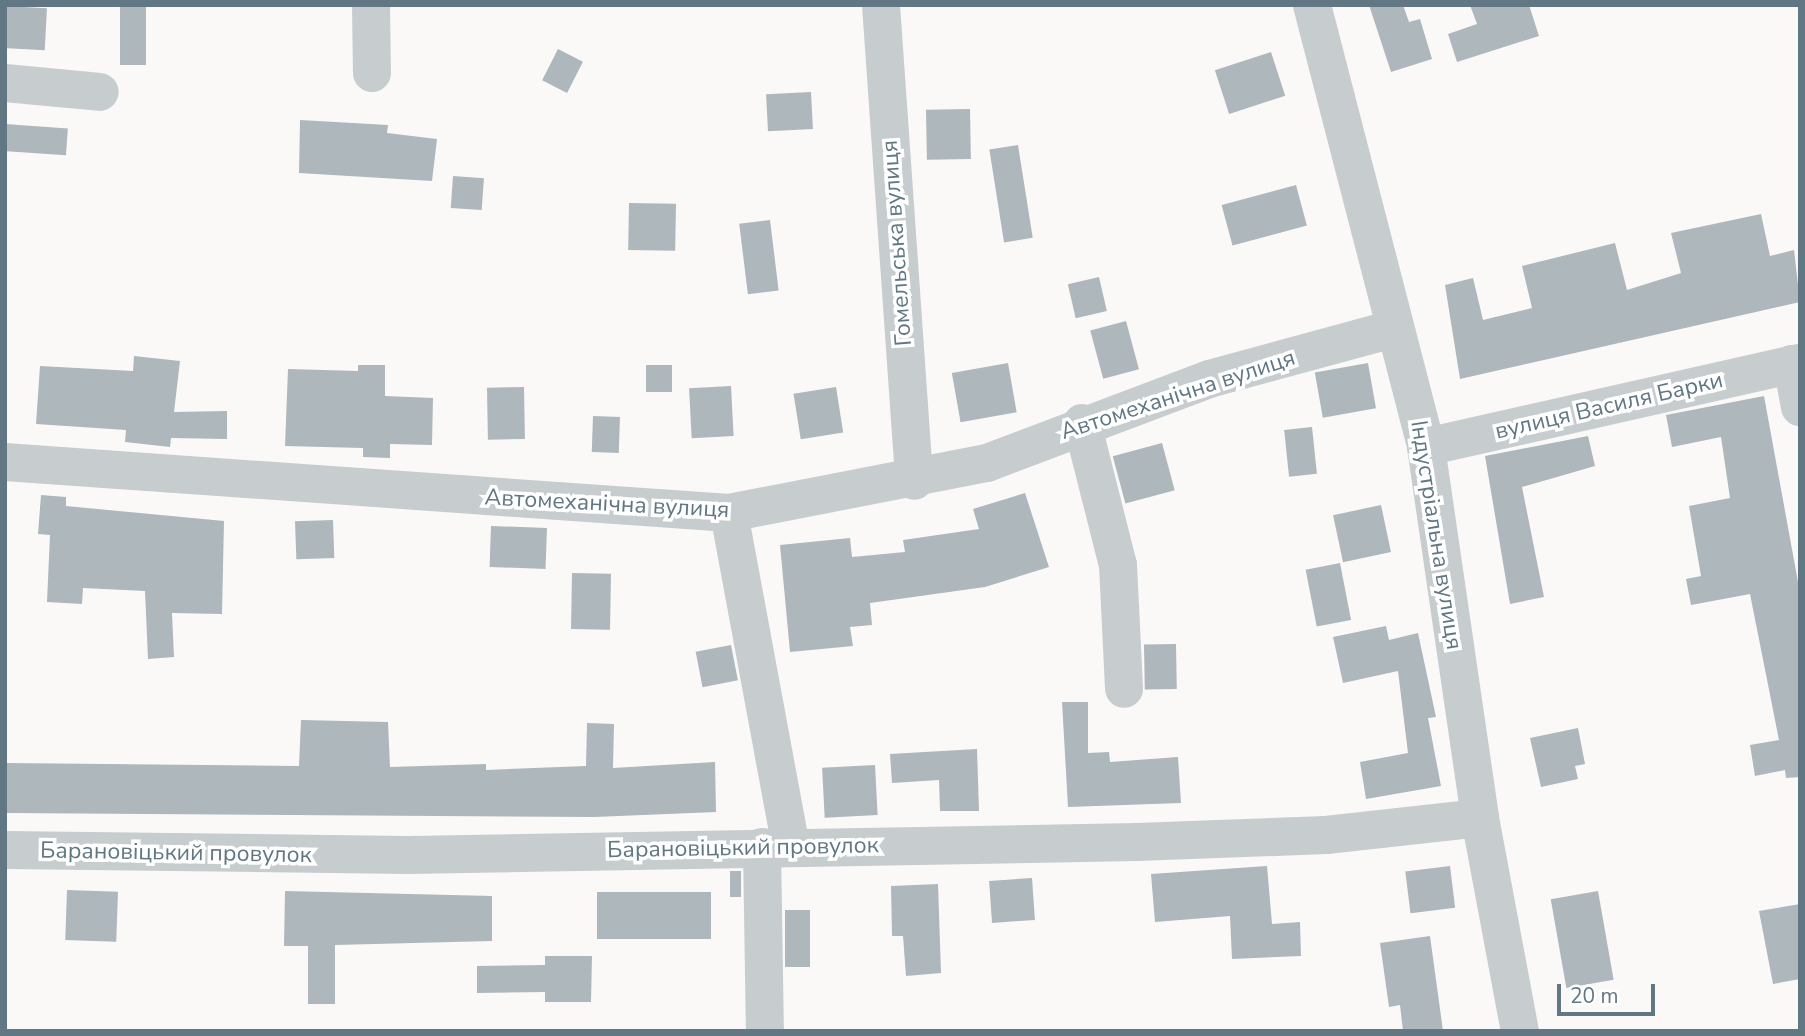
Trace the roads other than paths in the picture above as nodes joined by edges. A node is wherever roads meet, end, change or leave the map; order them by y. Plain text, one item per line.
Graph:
1 (371, 5) edge
2 (881, 5) edge
3 (1312, 5) edge
4 (372, 73) dead end
5 (5, 83) edge
6 (100, 92) dead end
7 (1393, 329) junction
8 (1796, 363) edge
9 (1800, 407) edge
10 (1082, 423) junction
11 (1426, 447) junction
12 (5, 462) edge
13 (914, 481) junction
14 (729, 513) junction
15 (1124, 690) dead end
16 (1480, 818) junction
17 (777, 847) junction
18 (5, 850) edge
19 (765, 1031) edge
20 (1520, 1031) edge

1 - 4 street
2 - 13 street, Гомельська вулиця
3 - 7 street, Індустріальна вулиця
5 - 6 street
7 - 10 street, Автомеханічна вулиця
7 - 11 street, Індустріальна вулиця
8 - 9 street, вулиця Василя Барки
8 - 11 street, вулиця Василя Барки
10 - 13 street, Автомеханічна вулиця
10 - 15 street
11 - 16 street, Індустріальна вулиця
12 - 14 street, Автомеханічна вулиця
13 - 14 street, Автомеханічна вулиця
14 - 17 street
16 - 17 street, Барановіцький провулок
16 - 20 street, Індустріальна вулиця
17 - 18 street, Барановіцький провулок
17 - 19 street

